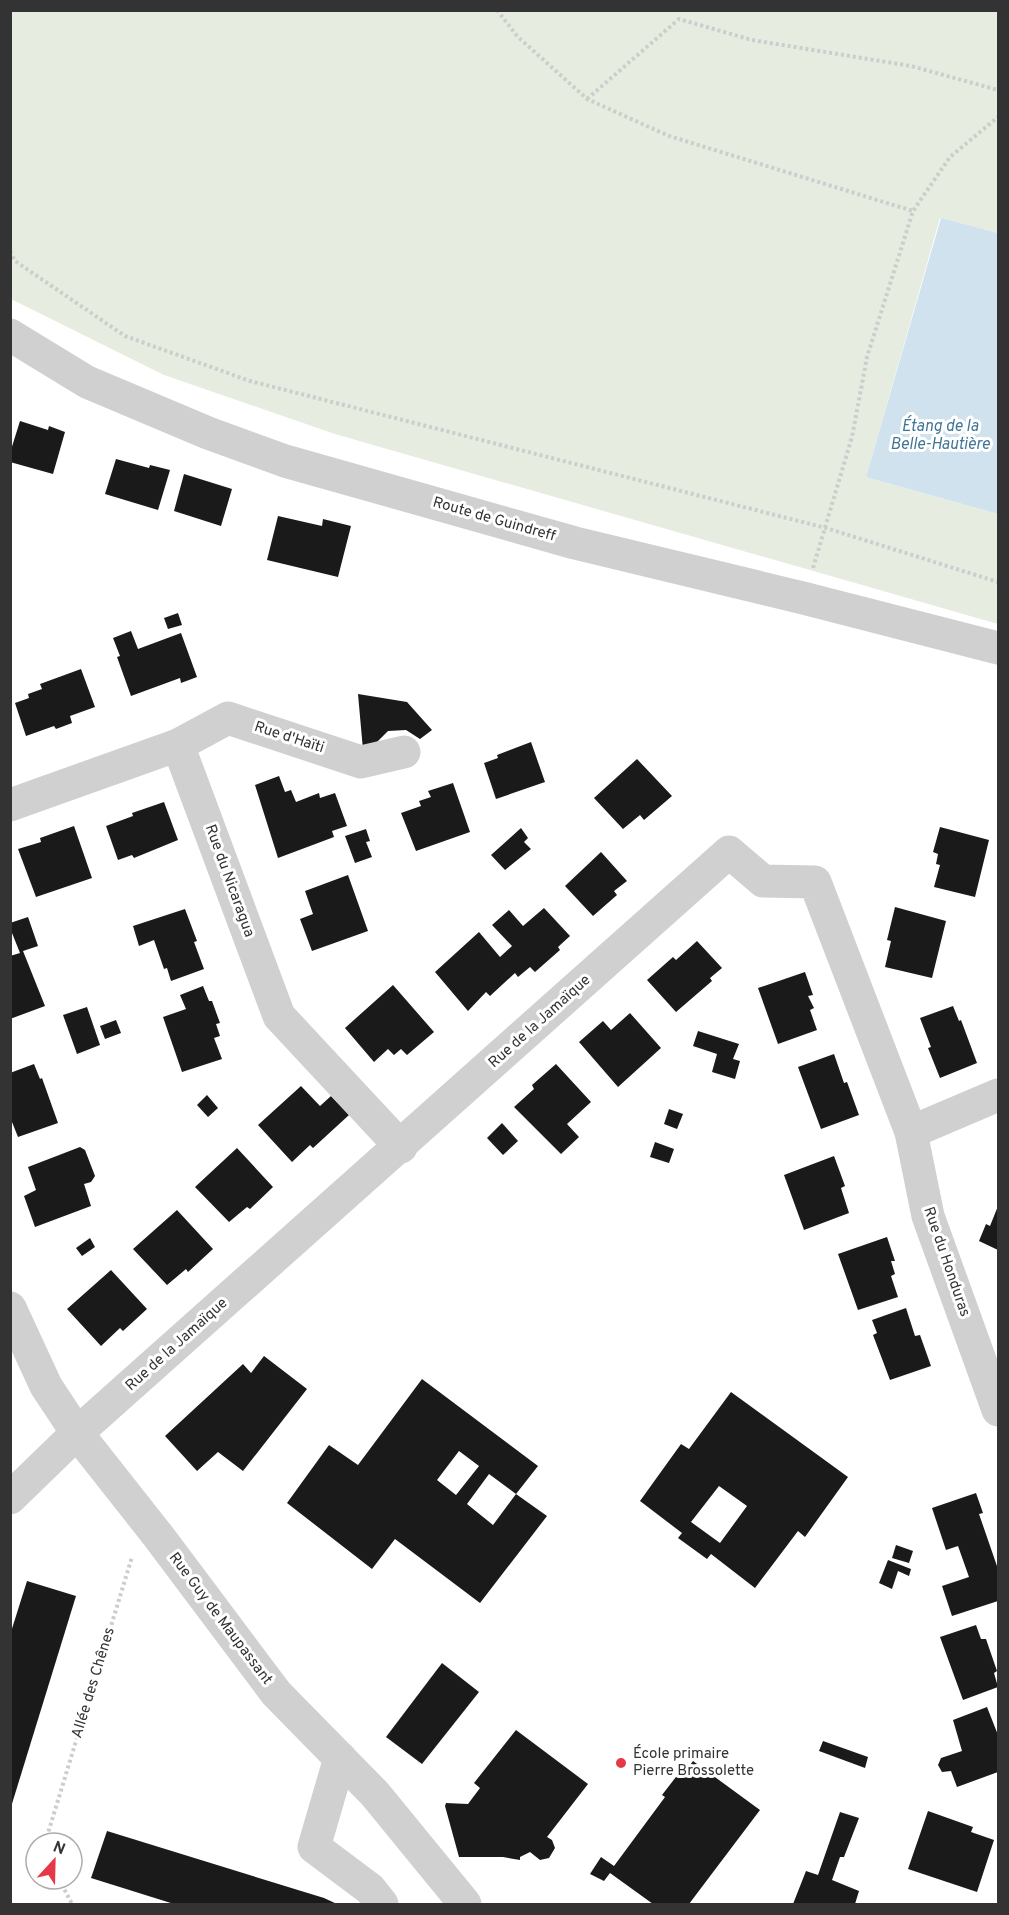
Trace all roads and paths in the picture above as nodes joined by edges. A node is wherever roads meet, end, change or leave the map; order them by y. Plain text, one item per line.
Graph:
1 (496, 10) edge
2 (999, 90) edge
3 (587, 99) junction
4 (999, 117) edge
5 (913, 211) junction
6 (10, 251) edge
7 (10, 335) edge
8 (826, 528) junction
9 (999, 582) edge
10 (803, 598) junction
11 (999, 648) edge
12 (178, 745) junction
13 (404, 752) dead end
14 (10, 805) edge
15 (999, 1095) edge
16 (911, 1132) junction
17 (400, 1147) junction
18 (10, 1308) edge
19 (999, 1410) edge
20 (77, 1433) junction
21 (10, 1498) edge
22 (159, 1537) junction
23 (340, 1758) junction
24 (49, 1831) edge
25 (65, 1891) edge
26 (72, 1905) edge
27 (382, 1905) edge
28 (465, 1905) edge

1 - 3 path
2 - 3 path
3 - 5 path
4 - 5 path
5 - 8 path
6 - 8 path
7 - 10 street, Route de Guindreff
8 - 9 path
8 - 10 path
10 - 11 street, Route de Guindreff
12 - 13 street, Rue d'Haïti
12 - 14 street
12 - 17 street, Rue du Nicaragua
15 - 16 street
16 - 17 street, Rue de la Jamaïque
16 - 19 street, Rue du Honduras
17 - 20 street, Rue de la Jamaïque
18 - 20 street, Rue Guy de Maupassant
20 - 21 street, Rue de la Jamaïque
20 - 22 street, Rue Guy de Maupassant
22 - 23 street, Rue Guy de Maupassant
22 - 24 path, Allée des Chênes
23 - 27 street
23 - 28 street, Rue Guy de Maupassant
25 - 26 path

